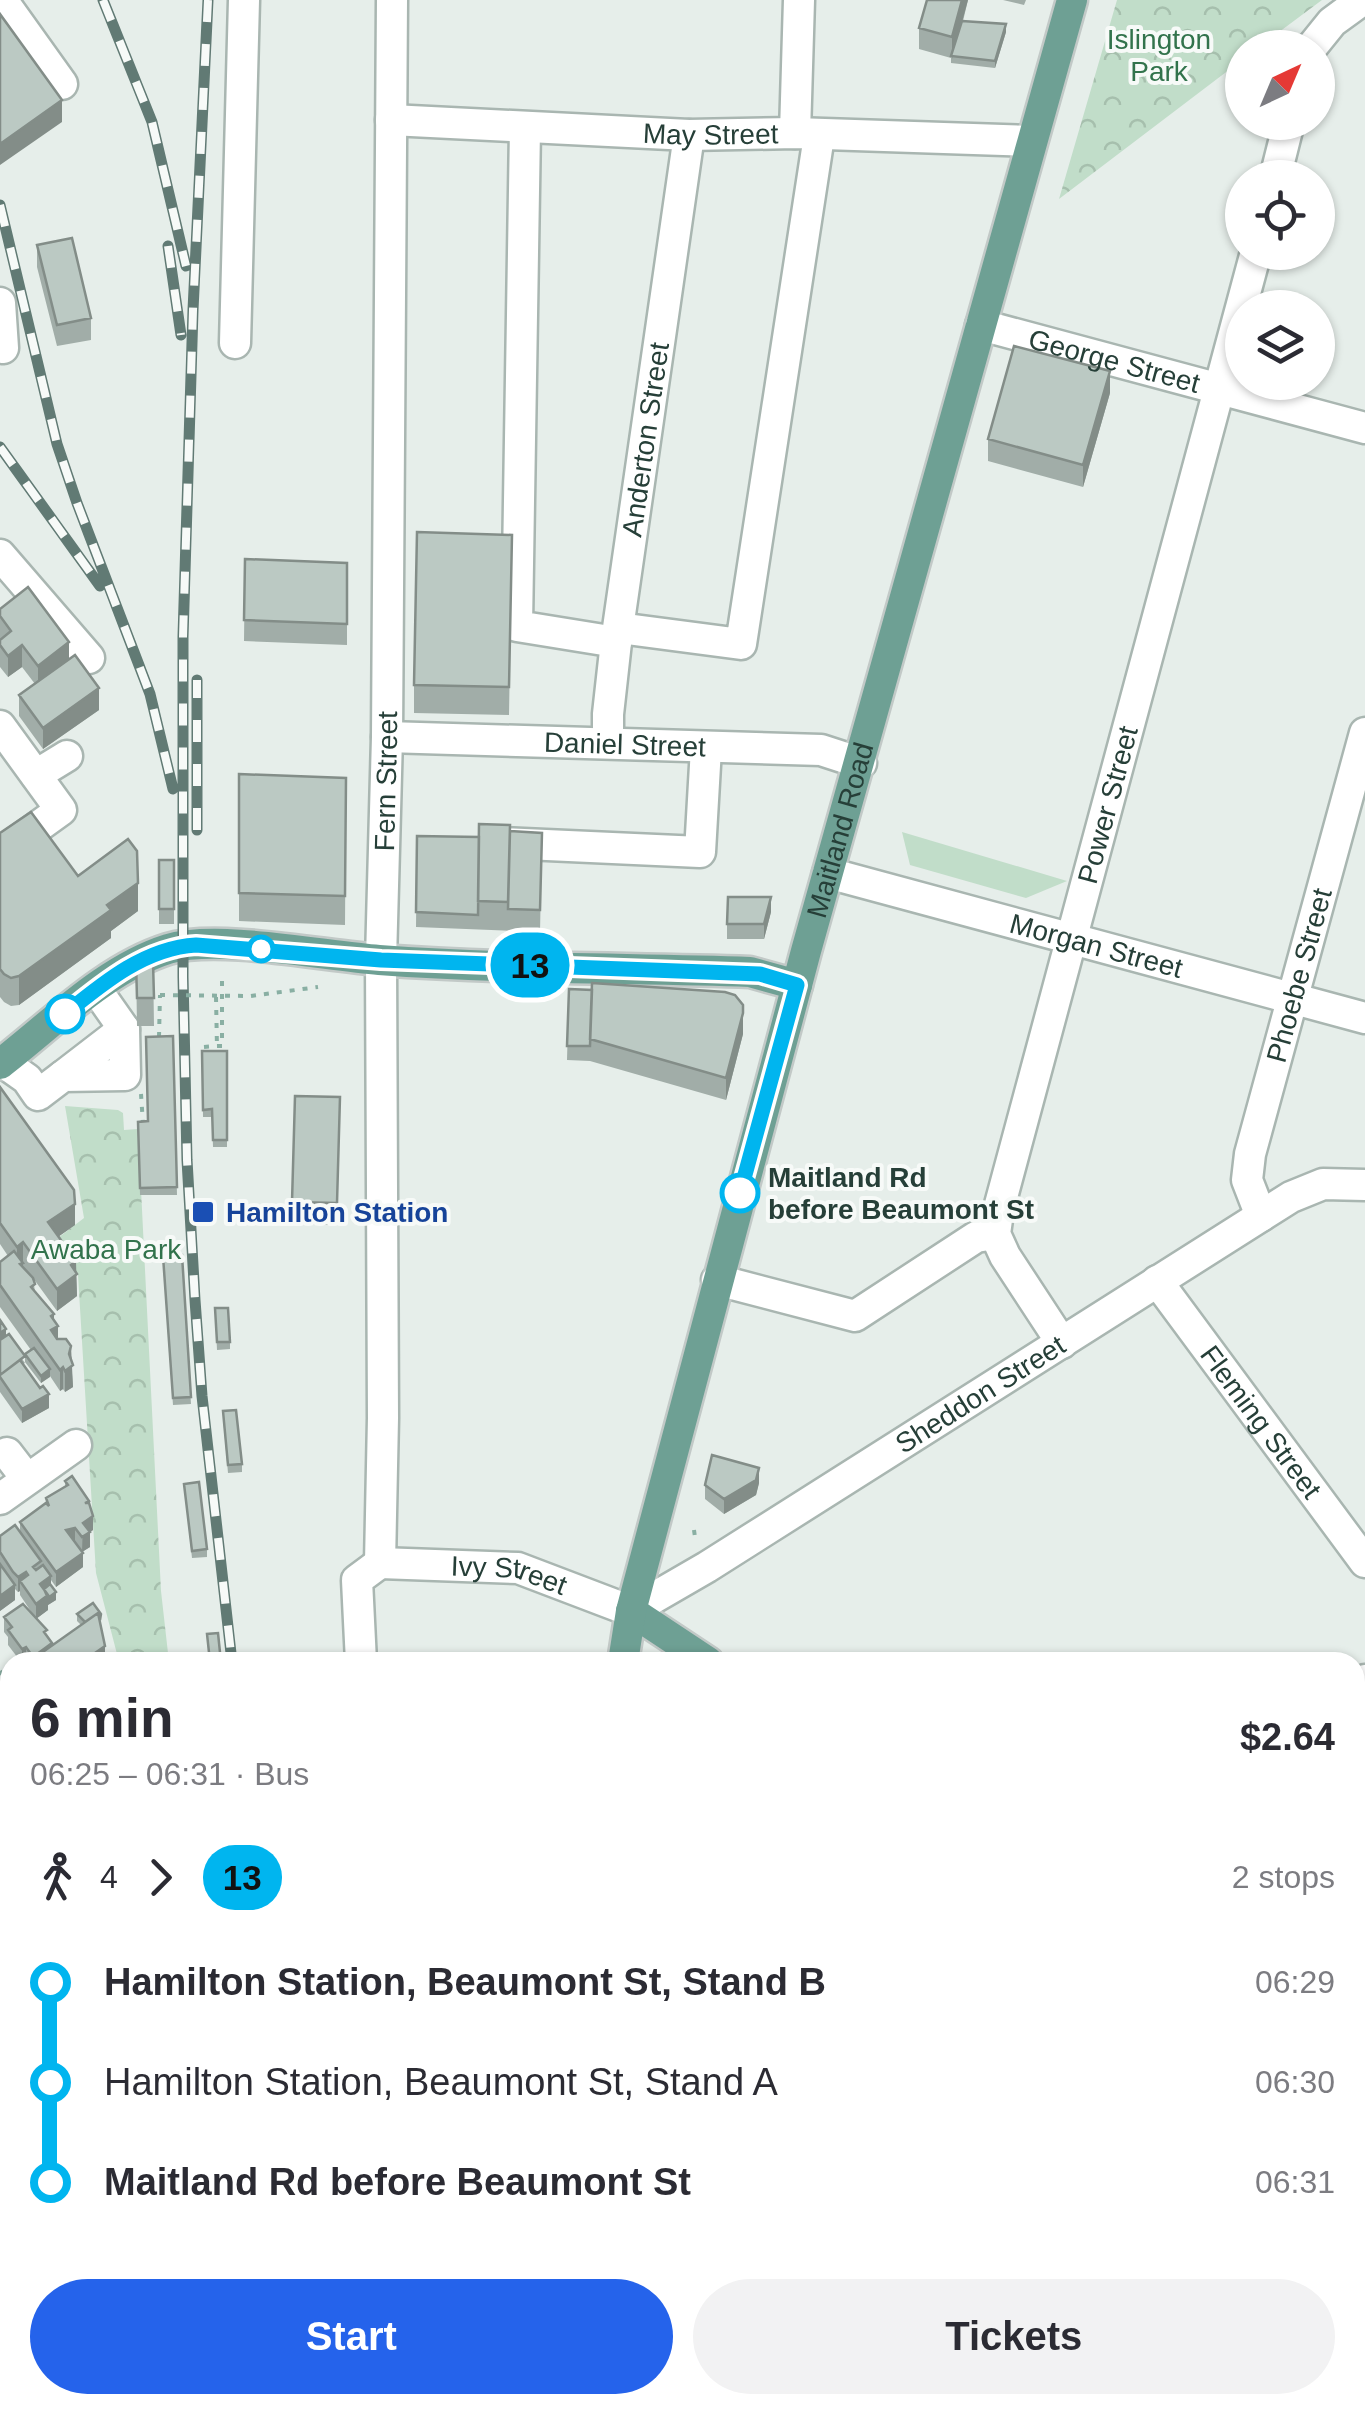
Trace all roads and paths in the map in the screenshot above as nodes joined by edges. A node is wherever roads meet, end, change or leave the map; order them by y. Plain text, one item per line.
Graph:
1 (2, 0) edge
2 (244, 0) edge
3 (392, 0) edge
4 (798, 0) edge
5 (1072, 0) edge
6 (1362, 0) edge
7 (1326, 30) edge
8 (62, 84) dead end
9 (391, 120) junction
10 (525, 128) junction
11 (807, 134) junction
12 (689, 135) junction
13 (1031, 142) junction
14 (1252, 270) edge
15 (0, 303) edge
16 (981, 325) junction
17 (235, 343) dead end
18 (4, 348) dead end
19 (1221, 392) junction
20 (1365, 428) edge
21 (0, 555) edge
22 (617, 635) junction
23 (89, 658) dead end
24 (0, 726) edge
25 (1365, 733) edge
26 (387, 737) junction
27 (608, 742) junction
28 (706, 748) junction
29 (67, 756) dead end
30 (861, 763) junction
31 (36, 775) junction
32 (472, 842) edge
33 (0, 854) edge
34 (828, 872) junction
35 (1069, 939) junction
36 (381, 960) junction
37 (222, 979) dead end
38 (797, 985) junction
39 (318, 986) dead end
40 (96, 989) junction
41 (216, 997) junction
42 (1292, 998) junction
43 (1365, 1018) edge
44 (169, 1037) edge
45 (217, 1046) junction
46 (204, 1047) edge
47 (217, 1058) edge
48 (1, 1062) edge
49 (141, 1092) dead end
50 (143, 1129) edge
51 (1365, 1184) edge
52 (1261, 1216) junction
53 (995, 1234) junction
54 (717, 1280) junction
55 (1158, 1281) junction
56 (1062, 1343) junction
57 (76, 1445) dead end
58 (8, 1453) dead end
59 (27, 1479) junction
60 (0, 1499) edge
61 (1365, 1562) edge
62 (380, 1563) junction
63 (630, 1611) junction
64 (361, 1652) edge
65 (624, 1652) edge
66 (693, 1652) edge

1 - 8 street
2 - 17 street
3 - 9 street, Fern Street
4 - 11 street
5 - 13 main road, Maitland Road
6 - 7 street
9 - 10 street, May Street
9 - 26 street, Fern Street
10 - 12 street, May Street
10 - 22 street
11 - 12 street, May Street
11 - 13 street, May Street
11 - 22 street
12 - 22 street, Anderton Street
13 - 16 main road, Maitland Road
14 - 19 street, Power Street
15 - 18 street
16 - 19 street, George Street
16 - 30 main road, Maitland Road
19 - 20 street, George Street
19 - 35 street, Power Street
21 - 23 street
22 - 27 street, Anderton Street
24 - 31 street
25 - 42 street, Phoebe Street
26 - 27 street, Daniel Street
26 - 36 street, Fern Street
27 - 28 street, Daniel Street
28 - 30 street, Daniel Street
28 - 32 street
29 - 31 street
30 - 34 main road, Maitland Road
31 - 33 street
34 - 35 street, Morgan Street
34 - 38 main road, Maitland Road
35 - 42 street, Morgan Street
35 - 53 street, Power Street
36 - 38 main road
36 - 40 main road
36 - 62 street, Fern Street
37 - 45 path
38 - 54 main road, Maitland Road
39 - 41 path, bridge
40 - 48 main road
40 - 48 street
41 - 44 path, bridge
41 - 45 path
42 - 43 street, Morgan Street
42 - 52 street, Phoebe Street
45 - 46 path
45 - 47 path
49 - 50 path
51 - 52 street, Sheddon Street
52 - 55 street, Sheddon Street
53 - 54 street
53 - 56 street
54 - 63 main road, Maitland Road
55 - 56 street, Sheddon Street
55 - 61 street, Fleming Street
56 - 63 street, Sheddon Street
57 - 59 street
58 - 59 street
59 - 60 street
62 - 63 street, Ivy Street
62 - 64 street
63 - 65 main road, Maitland Road
63 - 66 main road

